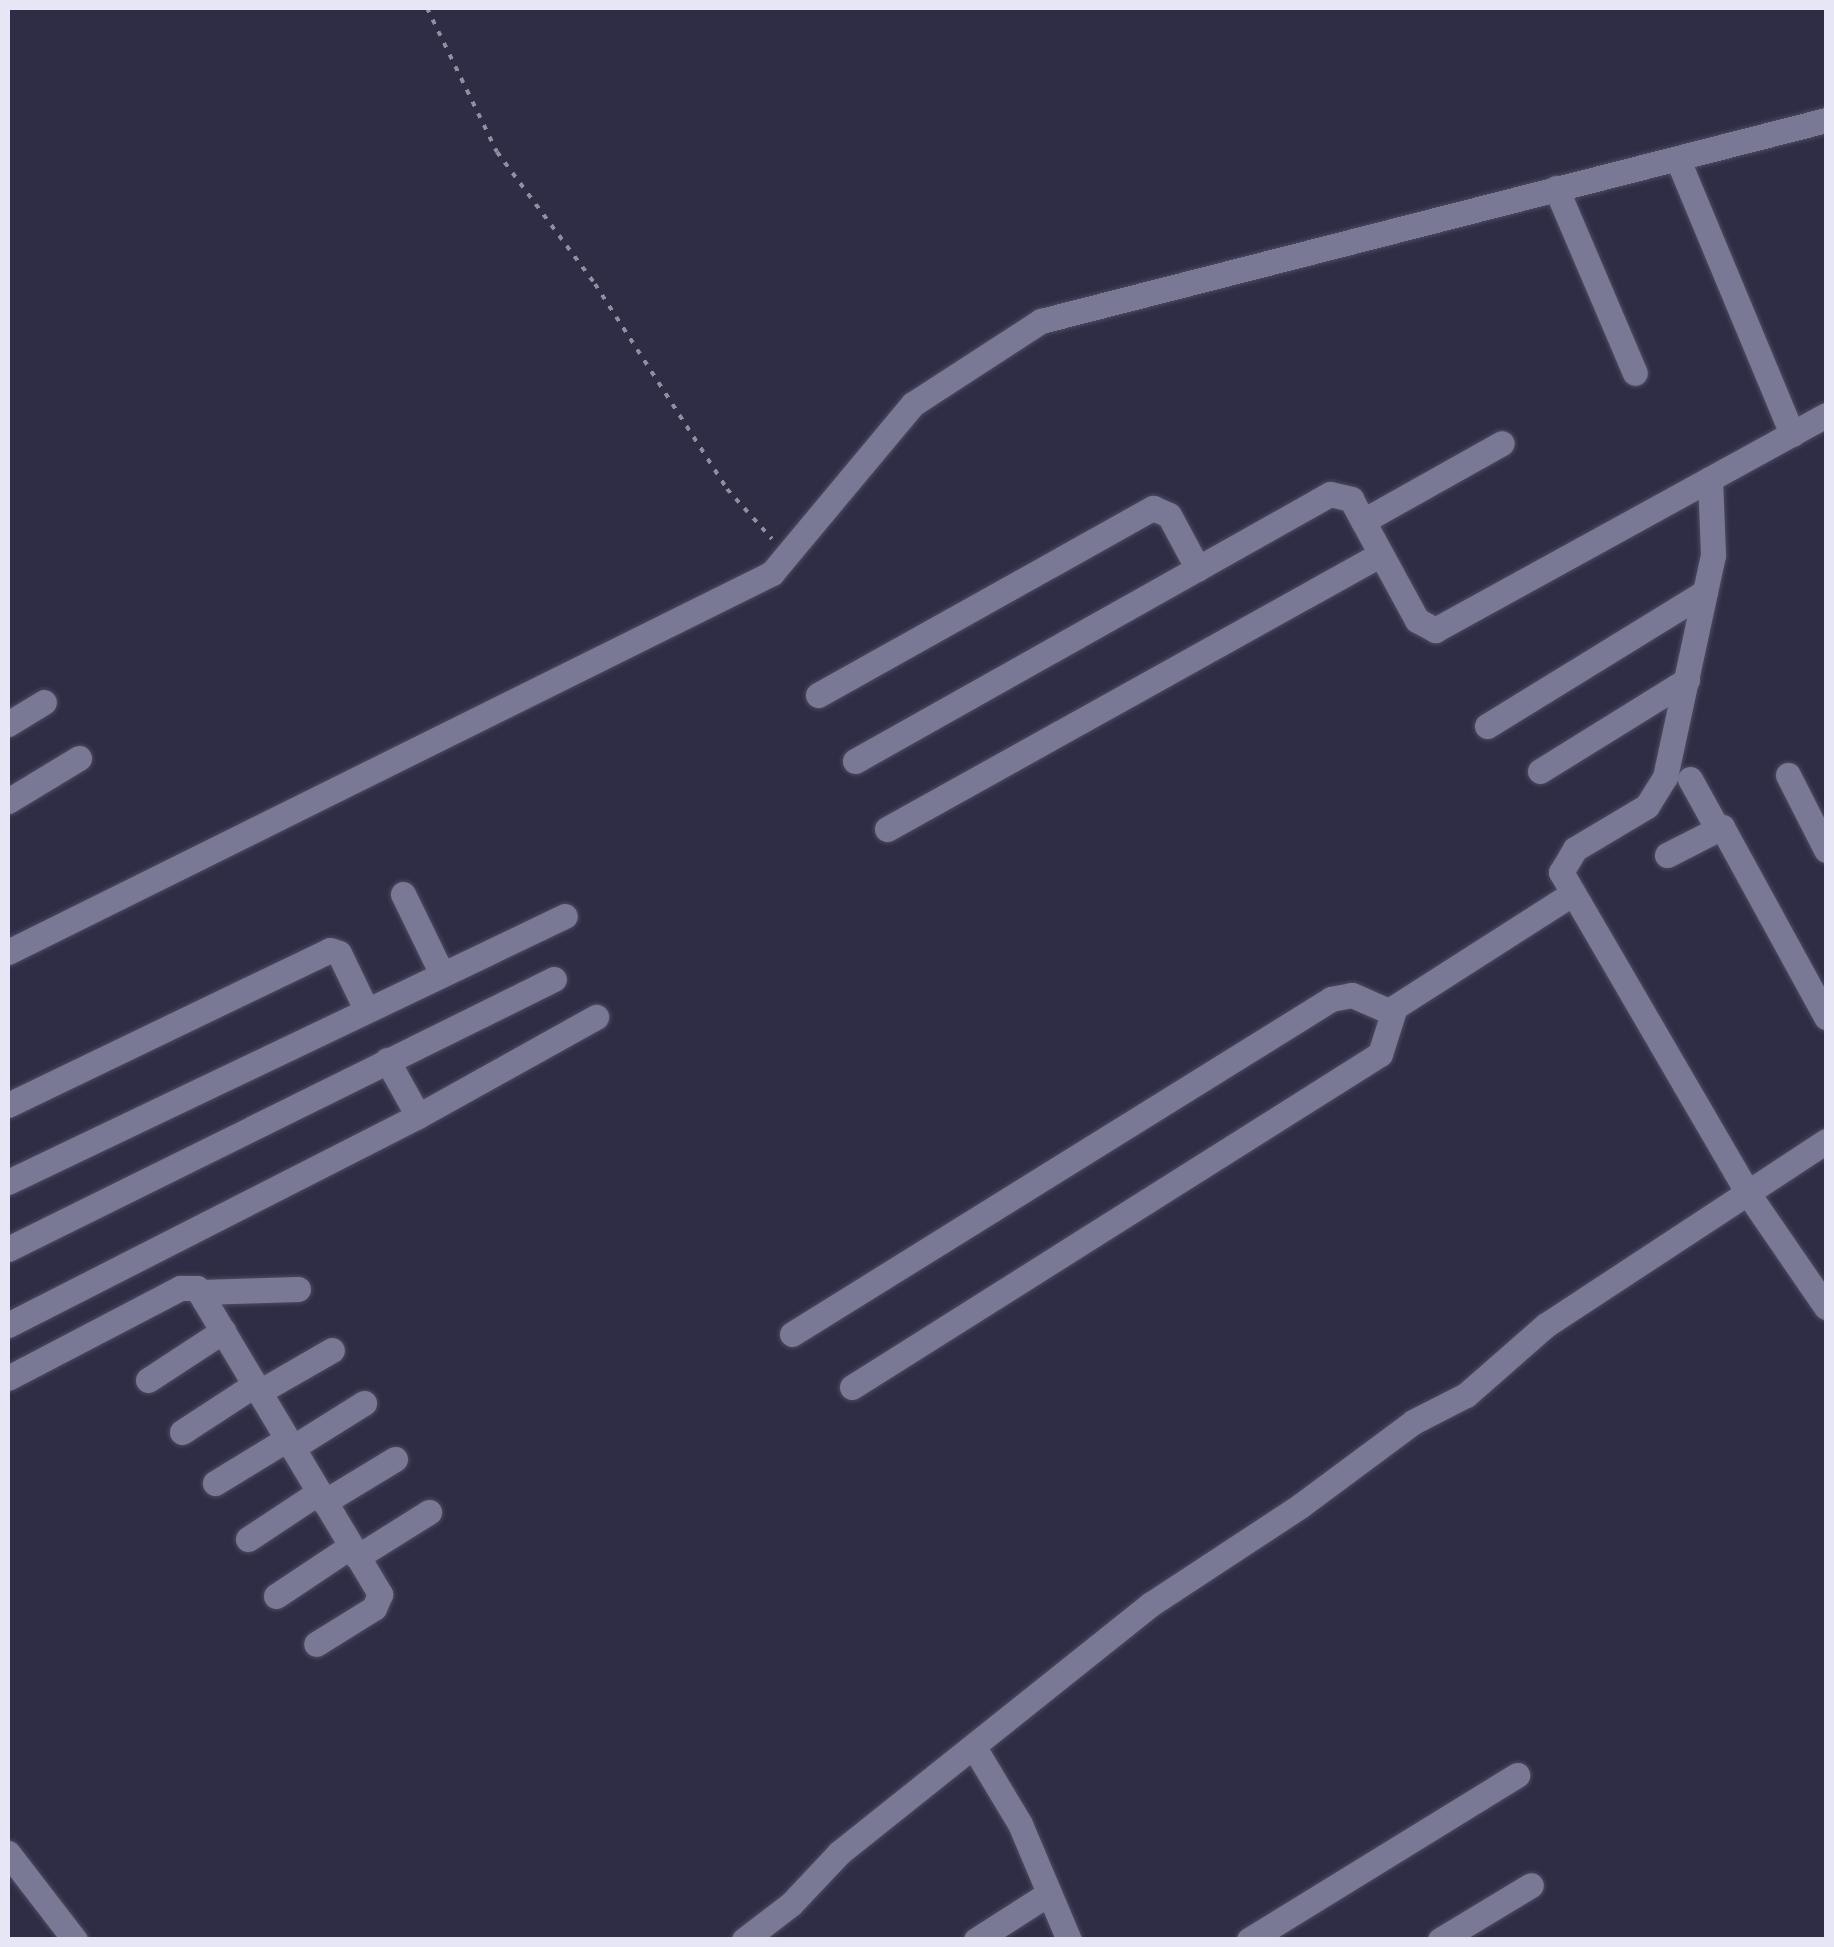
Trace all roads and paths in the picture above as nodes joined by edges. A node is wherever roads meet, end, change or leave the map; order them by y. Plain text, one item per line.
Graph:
1 (427, 8) edge
2 (1826, 120) edge
3 (1678, 160) junction
4 (1556, 188) junction
5 (1635, 373) dead end
6 (1826, 416) edge
7 (1792, 434) junction
8 (1502, 442) dead end
9 (1710, 479) junction
10 (1363, 521) junction
11 (1381, 554) junction
12 (789, 558) junction
13 (1198, 568) junction
14 (1705, 592) junction
15 (1687, 680) junction
16 (818, 695) dead end
17 (44, 702) dead end
18 (8, 724) edge
19 (1487, 726) dead end
20 (80, 758) dead end
21 (855, 761) dead end
22 (1540, 771) dead end
23 (1788, 775) dead end
24 (1690, 779) dead end
25 (8, 801) edge
26 (1716, 826) junction
27 (887, 829) dead end
28 (1826, 850) edge
29 (1667, 855) dead end
30 (403, 894) dead end
31 (1570, 895) junction
32 (565, 916) dead end
33 (8, 952) edge
34 (441, 972) junction
35 (554, 980) dead end
36 (366, 1007) junction
37 (1391, 1012) junction
38 (596, 1017) dead end
39 (1826, 1017) edge
40 (388, 1060) junction
41 (8, 1105) edge
42 (418, 1116) junction
43 (1826, 1142) edge
44 (8, 1182) edge
45 (1749, 1195) junction
46 (8, 1250) edge
47 (298, 1289) dead end
48 (200, 1292) junction
49 (1826, 1308) edge
50 (8, 1325) edge
51 (222, 1331) junction
52 (792, 1334) dead end
53 (332, 1350) dead end
54 (8, 1378) edge
55 (148, 1380) dead end
56 (852, 1387) dead end
57 (257, 1389) junction
58 (364, 1403) dead end
59 (182, 1432) dead end
60 (289, 1443) junction
61 (395, 1459) dead end
62 (215, 1484) dead end
63 (321, 1497) junction
64 (429, 1512) dead end
65 (248, 1539) dead end
66 (354, 1552) junction
67 (276, 1596) dead end
68 (316, 1644) dead end
69 (975, 1749) junction
70 (1516, 1775) dead end
71 (8, 1853) edge
72 (1531, 1885) dead end
73 (1046, 1895) junction
74 (74, 1940) edge
75 (744, 1940) edge
76 (976, 1940) edge
77 (1068, 1940) edge
78 (1249, 1940) edge
79 (1440, 1940) edge

1 - 12 path
2 - 3 street
3 - 4 street
3 - 7 street
4 - 5 street
4 - 12 street
6 - 7 street
7 - 9 street
8 - 10 street
9 - 11 street
9 - 14 street
10 - 11 street
10 - 13 street
11 - 27 street
12 - 33 street
13 - 16 street
13 - 21 street
14 - 15 street
14 - 19 street
15 - 22 street
15 - 31 street
17 - 18 street
20 - 25 street
23 - 28 street
24 - 26 street
26 - 29 street
26 - 39 street
30 - 34 street
31 - 37 street
31 - 45 street
32 - 34 street
34 - 36 street
35 - 40 street
36 - 41 street
36 - 44 street
37 - 52 street
37 - 56 street
38 - 42 street
40 - 42 street
40 - 46 street
42 - 50 street
43 - 45 street
45 - 49 street
45 - 69 street
47 - 48 street
48 - 51 street
48 - 54 street
51 - 55 street
51 - 57 street
53 - 57 street
57 - 59 street
57 - 60 street
58 - 60 street
60 - 62 street
60 - 63 street
61 - 63 street
63 - 65 street
63 - 66 street
64 - 66 street
66 - 67 street
66 - 68 street
69 - 73 street
69 - 75 street
70 - 78 street
71 - 74 street
72 - 79 street
73 - 76 street
73 - 77 street

